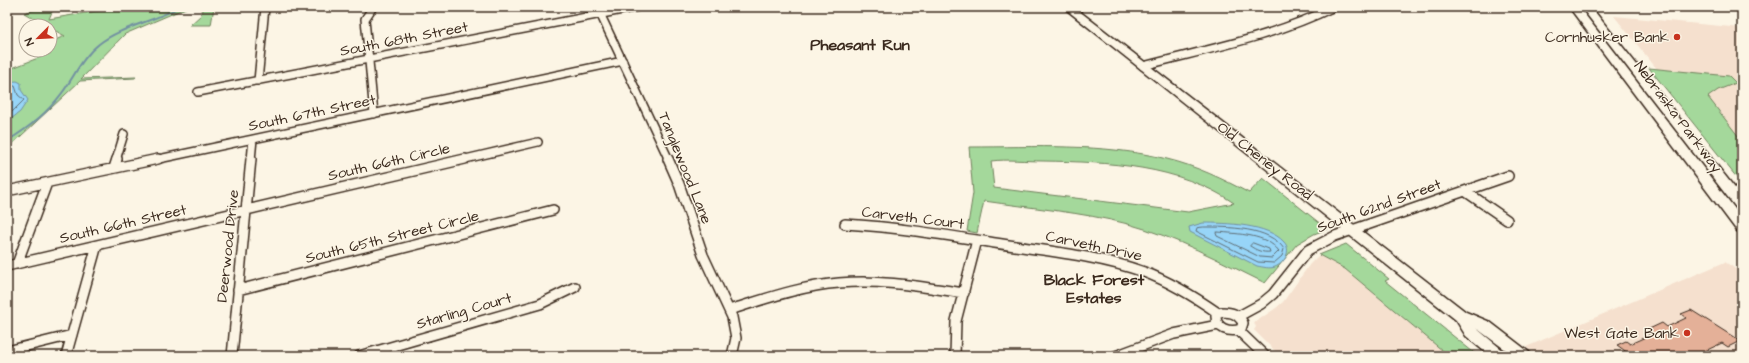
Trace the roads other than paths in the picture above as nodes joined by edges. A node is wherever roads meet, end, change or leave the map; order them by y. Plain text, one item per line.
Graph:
1 (265, 7) edge
2 (373, 7) edge
3 (638, 7) edge
4 (1068, 7) edge
5 (1334, 7) edge
6 (1574, 7) edge
7 (1586, 7) edge
8 (599, 11) edge
9 (369, 60) junction
10 (623, 61) junction
11 (1143, 66) junction
12 (258, 81) junction
13 (198, 92) dead end
14 (374, 114) junction
15 (124, 134) dead end
16 (253, 139) junction
17 (538, 142) dead end
18 (114, 168) junction
19 (1508, 176) dead end
20 (47, 183) junction
21 (7, 191) edge
22 (1465, 191) junction
23 (1742, 206) edge
24 (246, 210) junction
25 (553, 210) dead end
26 (1507, 220) dead end
27 (845, 224) dead end
28 (1742, 228) edge
29 (1352, 230) junction
30 (977, 240) junction
31 (97, 245) junction
32 (17, 264) junction
33 (7, 266) edge
34 (575, 287) dead end
35 (238, 290) junction
36 (964, 293) junction
37 (729, 310) junction
38 (1218, 313) junction
39 (1239, 316) junction
40 (1461, 316) junction
41 (1218, 325) junction
42 (1238, 330) junction
43 (72, 335) junction
44 (7, 352) edge
45 (66, 356) edge
46 (232, 356) edge
47 (359, 356) edge
48 (732, 356) edge
49 (955, 356) edge
50 (1115, 356) edge
51 (1265, 356) edge
52 (1500, 356) edge
53 (1524, 356) edge

1 - 12 street
2 - 9 street
3 - 8 street, South 68th Street
4 - 11 main road, Old Cheney Road
5 - 11 street
6 - 28 main road, Nebraska Parkway
7 - 23 main road, Nebraska Parkway
8 - 9 street, South 68th Street
8 - 10 street, Tanglewood Lane
9 - 12 street, South 68th Street
9 - 14 street
10 - 14 street, South 67th Street
10 - 37 street, Tanglewood Lane
11 - 29 main road, Old Cheney Road
12 - 13 street, South 68th Street
14 - 16 street, South 67th Street
15 - 18 street
16 - 18 street, South 67th Street
16 - 24 street, Deerwood Drive
17 - 24 street, South 66th Circle
18 - 20 street, South 67th Street
19 - 22 street, South 62nd Street
20 - 21 street, South 67th Street
20 - 32 street
22 - 26 street
22 - 29 street, South 62nd Street
24 - 31 street, South 66th Street
24 - 35 street, Deerwood Drive
25 - 35 street, South 65th Street Circle
27 - 30 street, Carveth Court
29 - 39 street, South 62nd Street
29 - 40 main road, Old Cheney Road
30 - 36 street
30 - 38 street, Carveth Drive
31 - 32 street, South 66th Street
31 - 43 street
32 - 33 street, South 66th Street
34 - 47 street, Starling Court
35 - 46 street, Deerwood Drive
36 - 37 street
36 - 49 street
37 - 48 street, Tanglewood Lane
38 - 39 street
38 - 41 street
39 - 42 street
40 - 52 main road, Old Cheney Road
40 - 53 main road, Old Cheney Road
41 - 42 street
41 - 50 street
42 - 51 street
43 - 44 street
43 - 45 street

